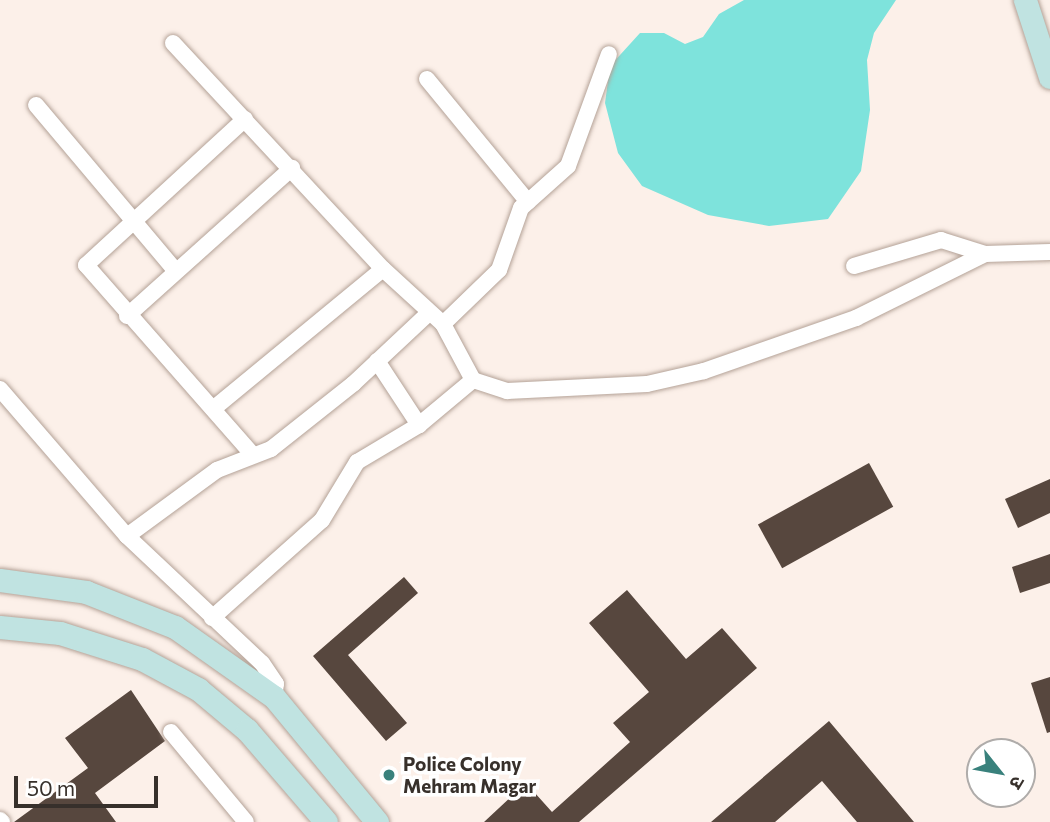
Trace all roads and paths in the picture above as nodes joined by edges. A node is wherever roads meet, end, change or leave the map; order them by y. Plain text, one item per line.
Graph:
1 (1025, 0) edge
2 (173, 43) dead end
3 (609, 54) dead end
4 (1050, 77) edge
5 (427, 79) dead end
6 (36, 105) dead end
7 (245, 119) junction
8 (292, 168) junction
9 (528, 202) junction
10 (133, 221) junction
11 (1050, 252) edge
12 (985, 254) junction
13 (854, 266) dead end
14 (383, 269) junction
15 (176, 270) junction
16 (429, 313) junction
17 (127, 316) junction
18 (443, 324) junction
19 (377, 361) junction
20 (473, 380) junction
21 (0, 390) edge
22 (213, 409) junction
23 (419, 425) junction
24 (252, 454) junction
25 (127, 536) junction
26 (0, 580) edge
27 (212, 618) junction
28 (0, 627) edge
29 (274, 697) junction
30 (171, 732) dead end
31 (309, 742) junction
32 (280, 769) junction
33 (246, 822) edge
34 (326, 822) edge
35 (377, 822) edge

1 - 4 main road
2 - 7 street
3 - 9 street
5 - 9 street
6 - 10 street
7 - 8 street
7 - 10 street
8 - 14 street
8 - 15 street
9 - 18 street
10 - 15 street
10 - 17 street
11 - 12 street
12 - 13 street
12 - 20 street
14 - 16 street
14 - 22 street
15 - 17 street
16 - 18 street
16 - 19 street
17 - 22 street
18 - 20 street
19 - 23 street
19 - 24 street
20 - 23 street
21 - 25 street
22 - 24 street
23 - 27 street
24 - 25 street
25 - 27 street
26 - 29 main road
27 - 29 street
28 - 32 main road
29 - 31 main road
30 - 33 street
31 - 32 main road
31 - 35 main road
32 - 34 main road

